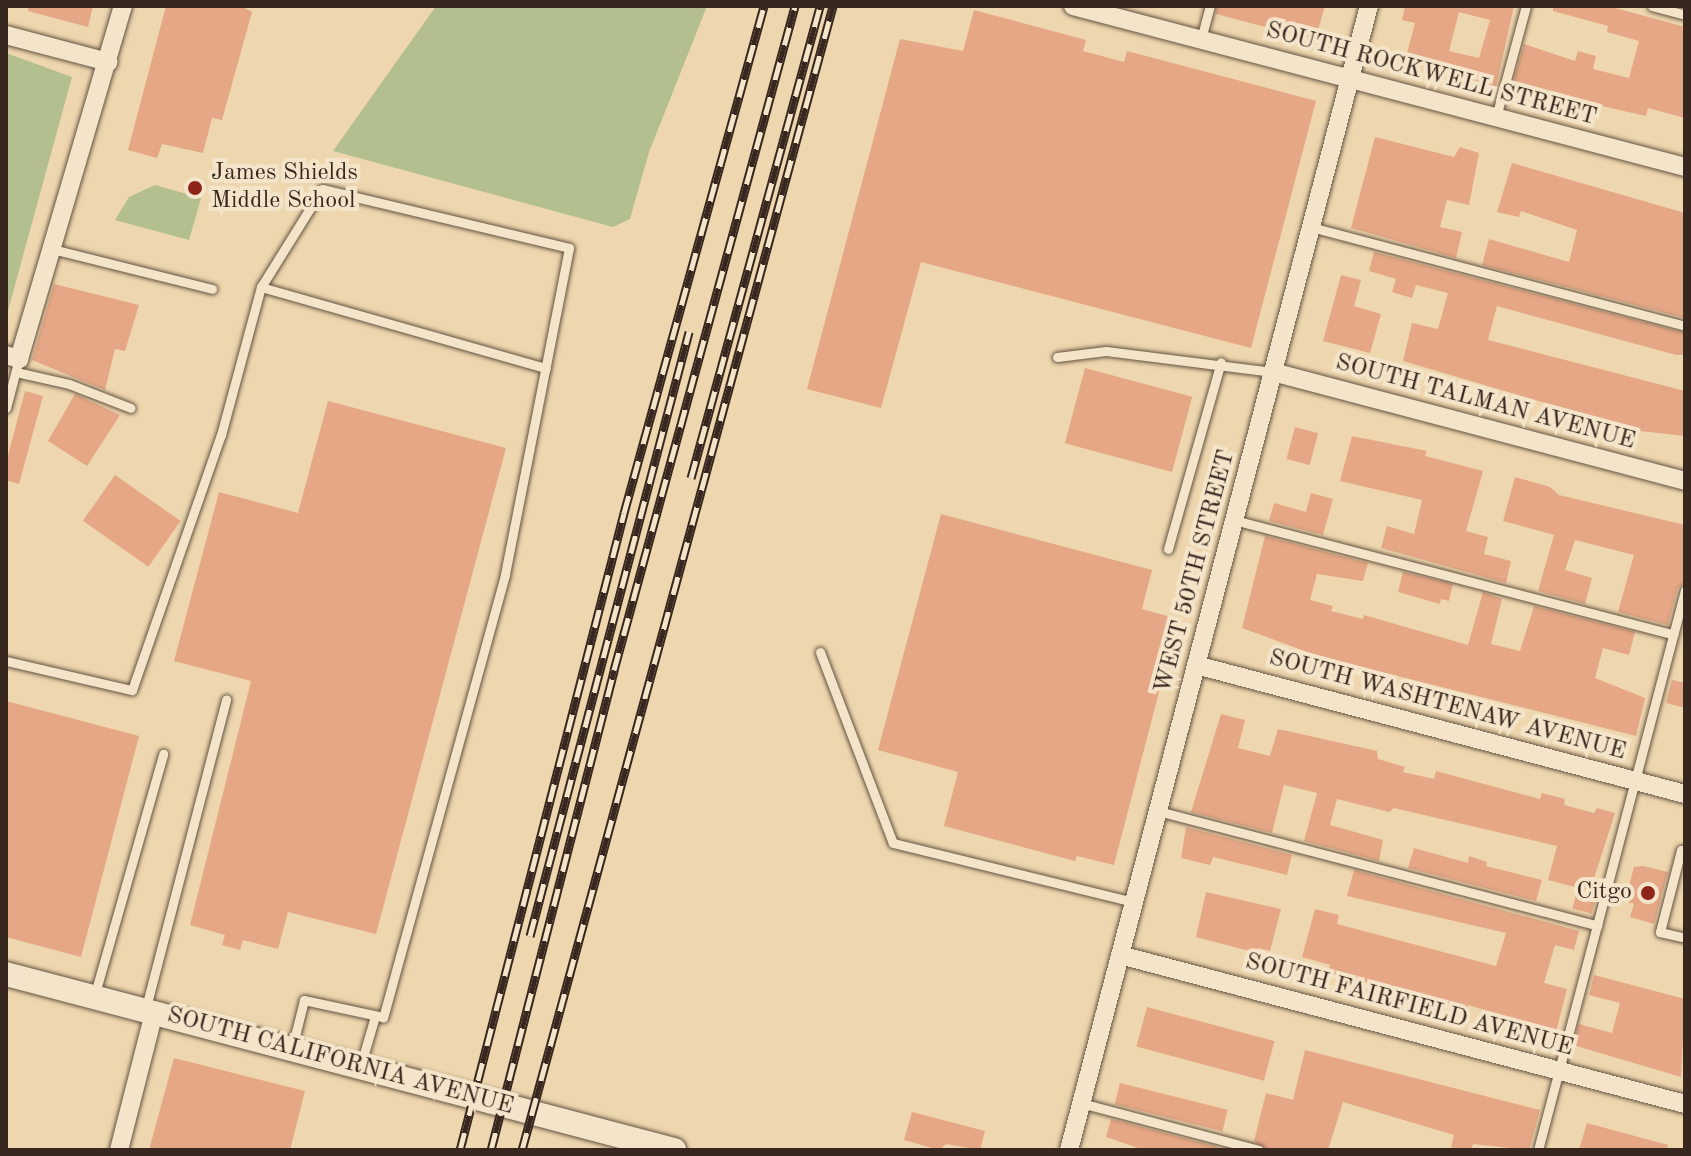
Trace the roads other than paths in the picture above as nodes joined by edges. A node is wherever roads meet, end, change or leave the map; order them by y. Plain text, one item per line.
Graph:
1 (123, 6) edge
2 (1073, 6) edge
3 (1210, 6) edge
4 (1369, 6) edge
5 (1526, 6) edge
6 (1652, 6) edge
7 (1685, 15) edge
8 (6, 35) edge
9 (1201, 39) junction
10 (108, 62) junction
11 (1350, 79) junction
12 (1496, 117) junction
13 (1685, 167) edge
14 (1311, 227) junction
15 (52, 249) junction
16 (261, 287) junction
17 (212, 289) dead end
18 (1685, 326) edge
19 (1057, 357) dead end
20 (14, 362) edge
21 (1221, 362) junction
22 (546, 368) junction
23 (1273, 372) junction
24 (6, 408) edge
25 (131, 408) dead end
26 (1685, 481) edge
27 (1234, 520) junction
28 (1168, 549) dead end
29 (1685, 590) edge
30 (1673, 634) junction
31 (820, 652) dead end
32 (6, 661) edge
33 (1196, 665) junction
34 (226, 699) dead end
35 (163, 754) dead end
36 (1635, 781) junction
37 (1685, 794) edge
38 (1158, 811) junction
39 (1685, 851) edge
40 (1134, 902) junction
41 (1597, 925) junction
42 (1685, 938) edge
43 (1120, 955) junction
44 (6, 974) edge
45 (94, 997) junction
46 (150, 1012) junction
47 (375, 1016) junction
48 (292, 1049) junction
49 (361, 1068) junction
50 (1558, 1071) junction
51 (1081, 1103) junction
52 (1685, 1104) edge
53 (119, 1150) edge
54 (674, 1150) edge
55 (1069, 1150) edge
56 (1259, 1150) edge
57 (1538, 1150) edge

1 - 10 street
2 - 9 street, SOUTH ROCKWELL STREET
3 - 9 lane
4 - 11 street, WEST 50TH STREET
5 - 12 lane
6 - 7 lane
8 - 10 street
9 - 11 street, SOUTH ROCKWELL STREET
10 - 15 street
11 - 12 street, SOUTH ROCKWELL STREET
11 - 14 street, WEST 50TH STREET
12 - 13 street, SOUTH ROCKWELL STREET
14 - 18 lane
14 - 23 street, WEST 50TH STREET
15 - 17 lane
15 - 20 street
16 - 22 lane
16 - 22 lane
16 - 32 lane
19 - 21 lane
20 - 24 lane
20 - 25 lane
21 - 23 lane
21 - 28 lane
22 - 47 lane
23 - 26 street, SOUTH TALMAN AVENUE
23 - 27 street, WEST 50TH STREET
27 - 30 lane
27 - 33 street, WEST 50TH STREET
29 - 30 lane
30 - 36 lane
31 - 40 lane
33 - 36 street, SOUTH WASHTENAW AVENUE
33 - 38 street, WEST 50TH STREET
34 - 46 lane
35 - 45 lane
36 - 37 street, SOUTH WASHTENAW AVENUE
36 - 41 lane
38 - 40 street, WEST 50TH STREET
38 - 41 lane
39 - 42 lane
40 - 43 street, WEST 50TH STREET
41 - 50 lane
43 - 50 street, SOUTH FAIRFIELD AVENUE
43 - 51 street, WEST 50TH STREET
44 - 45 street, SOUTH CALIFORNIA AVENUE
45 - 46 street, SOUTH CALIFORNIA AVENUE
46 - 48 street, SOUTH CALIFORNIA AVENUE
46 - 53 street
47 - 48 lane
47 - 49 lane
48 - 49 street, SOUTH CALIFORNIA AVENUE
49 - 54 street, SOUTH CALIFORNIA AVENUE
50 - 52 street, SOUTH FAIRFIELD AVENUE
50 - 57 lane
51 - 55 street, WEST 50TH STREET
51 - 56 lane

